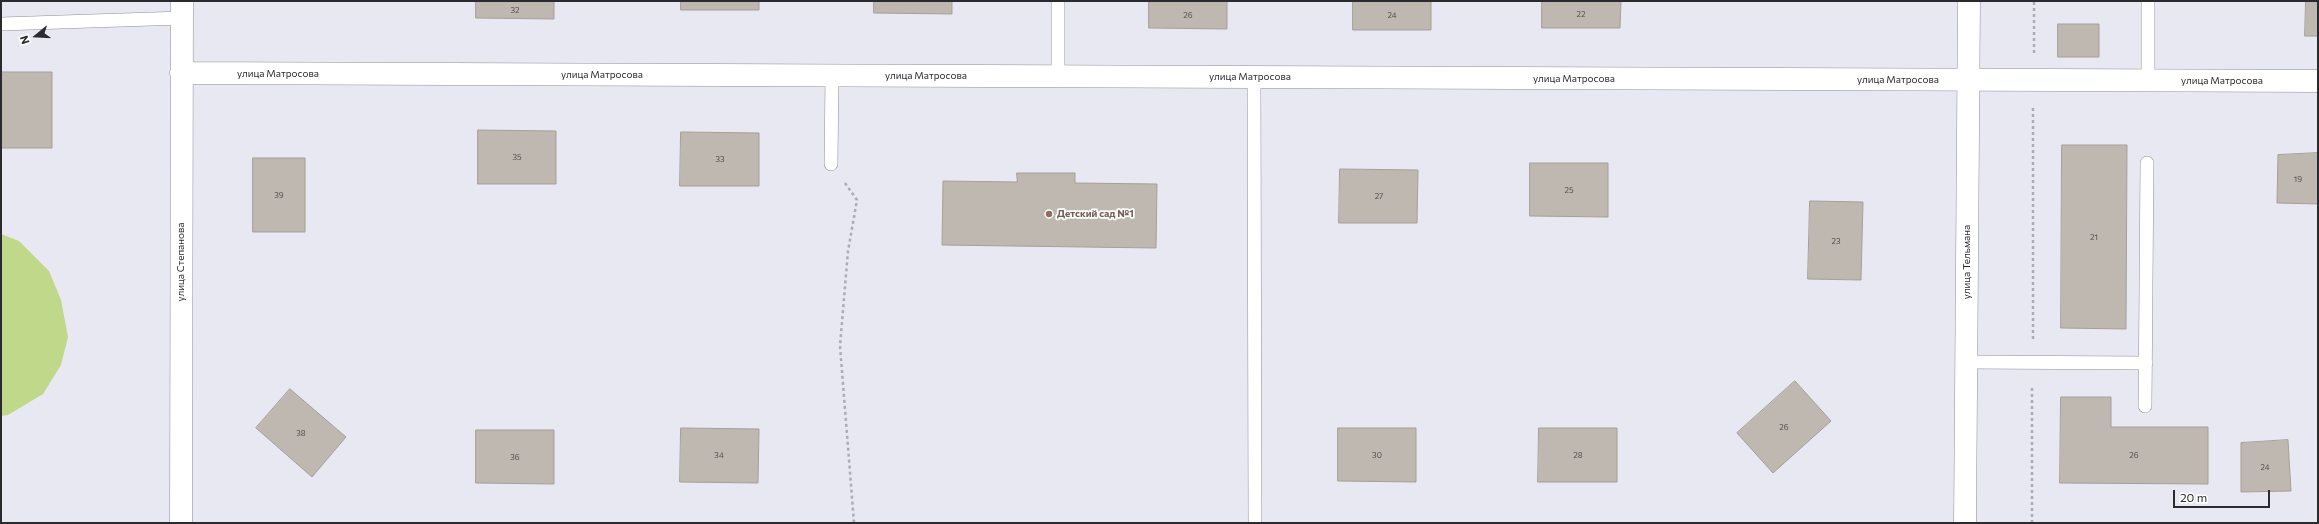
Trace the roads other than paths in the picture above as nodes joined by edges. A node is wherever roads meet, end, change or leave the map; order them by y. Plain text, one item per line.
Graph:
1 (1058, 1) edge
2 (1969, 1) edge
3 (2148, 1) edge
4 (182, 10) edge
5 (1, 24) edge
6 (181, 73) junction
7 (832, 76) junction
8 (1058, 77) junction
9 (1254, 77) junction
10 (1969, 80) junction
11 (2148, 81) junction
12 (2318, 81) edge
13 (2147, 163) dead end
14 (831, 164) road end
15 (1966, 362) junction
16 (2146, 363) junction
17 (2146, 406) dead end
18 (181, 523) edge
19 (1255, 523) edge
20 (1965, 523) edge

1 - 8 lane
2 - 10 street, улица Тельмана
3 - 11 lane
4 - 5 lane
4 - 6 street, улица Степанова
6 - 7 street, улица Матросова
6 - 18 street, улица Степанова
7 - 8 street, улица Матросова
7 - 14 lane
8 - 9 street, улица Матросова
9 - 10 street, улица Матросова
9 - 19 lane
10 - 11 street, улица Матросова
10 - 15 street, улица Тельмана
11 - 12 street, улица Матросова
13 - 16 lane
15 - 16 lane
15 - 20 street, улица Тельмана
16 - 17 lane

